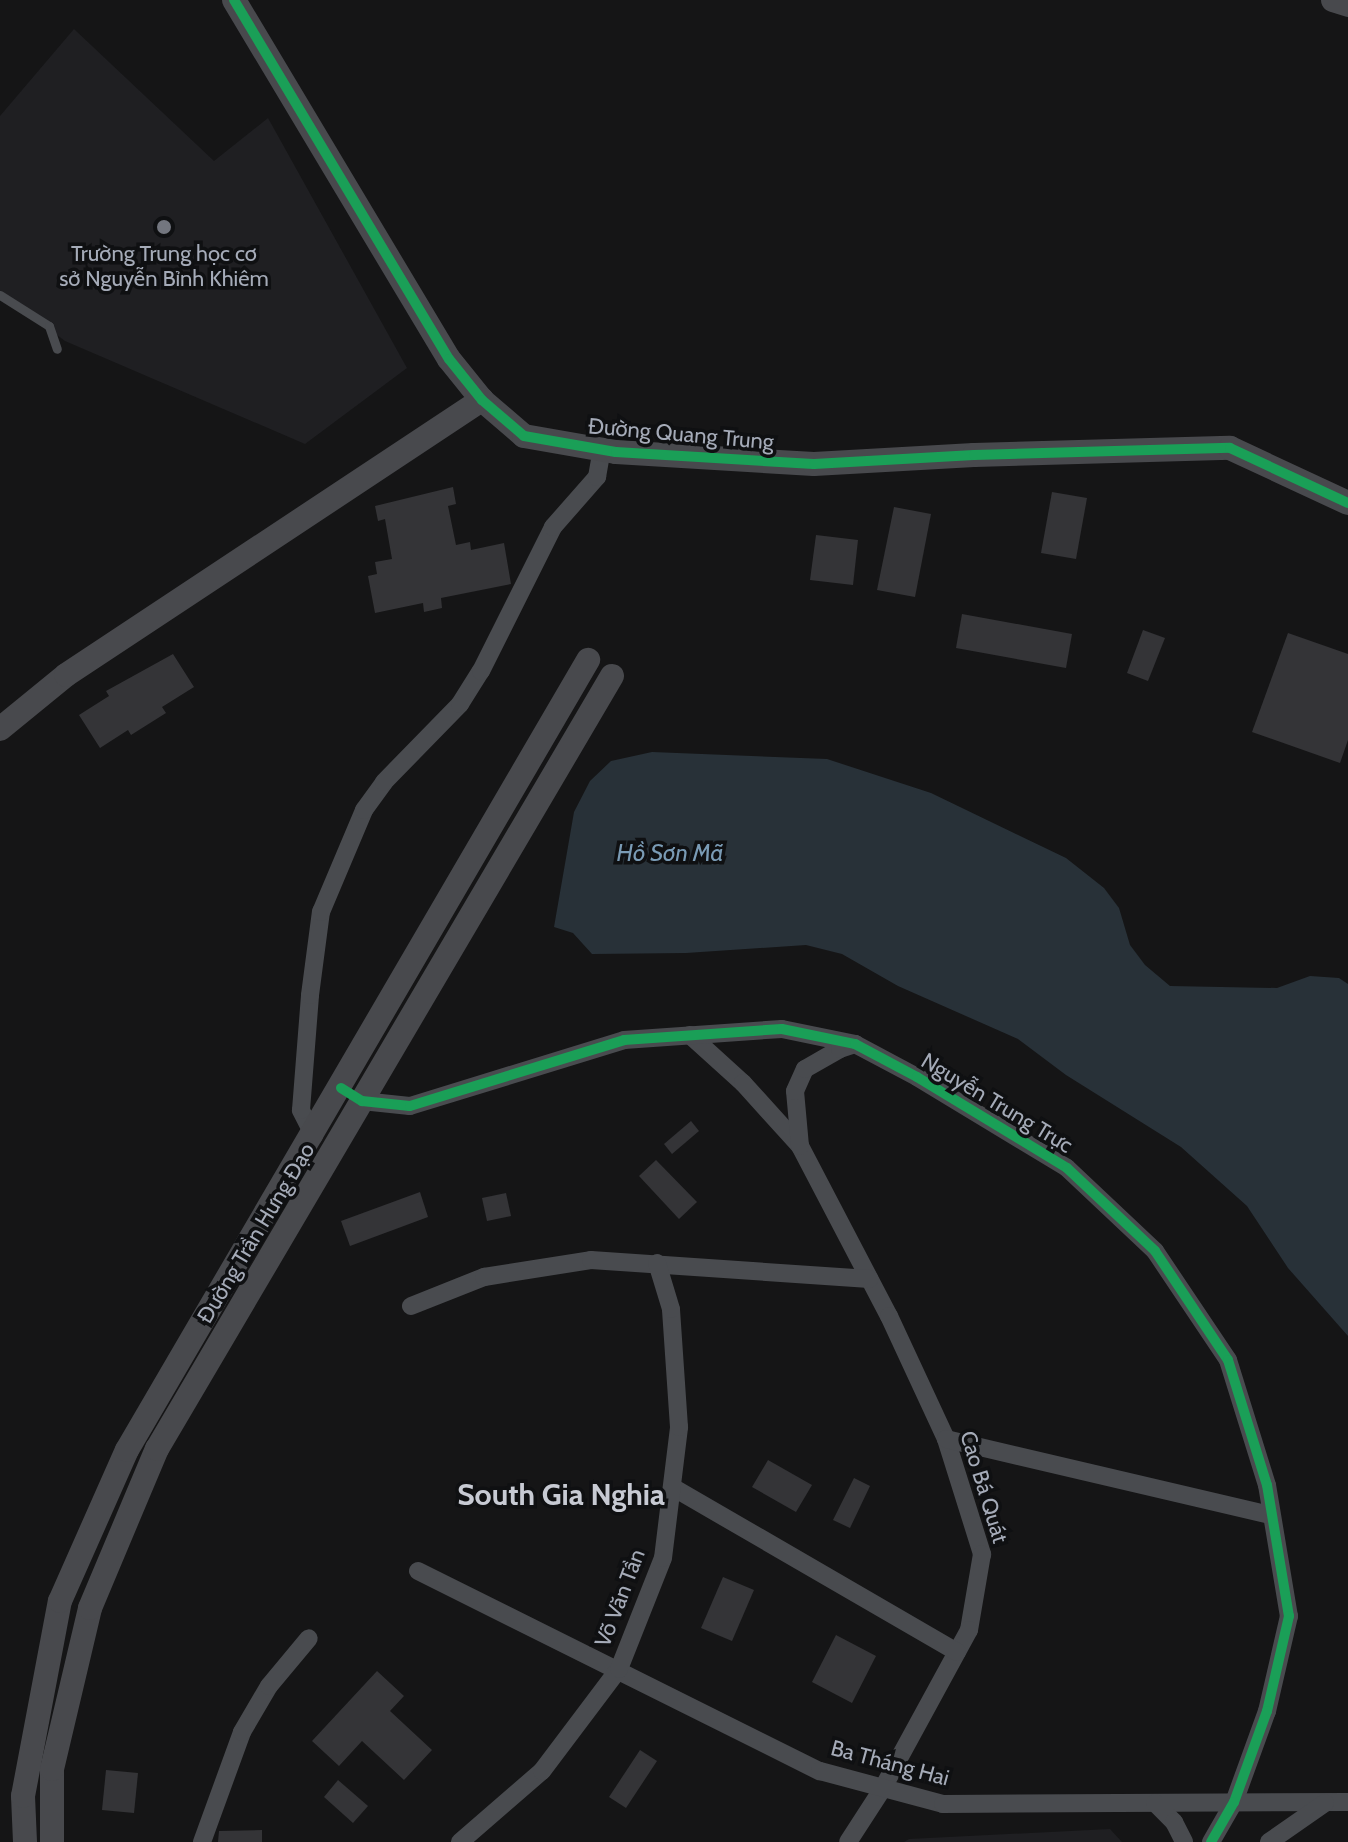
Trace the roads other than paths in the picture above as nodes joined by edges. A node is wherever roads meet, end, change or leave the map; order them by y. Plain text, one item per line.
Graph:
1 (234, 0) edge
2 (1333, 0) edge
3 (1348, 5) edge
4 (0, 295) edge
5 (57, 349) dead end
6 (482, 400) junction
7 (602, 450) junction
8 (1348, 503) edge
9 (588, 660) dead end
10 (612, 676) dead end
11 (0, 729) edge
12 (493, 825) junction
13 (517, 838) junction
14 (690, 1035) junction
15 (855, 1044) junction
16 (352, 1094) junction
17 (314, 1136) junction
18 (800, 1146) junction
19 (657, 1263) junction
20 (869, 1279) junction
21 (411, 1306) dead end
22 (946, 1439) junction
23 (674, 1488) junction
24 (1271, 1515) junction
25 (418, 1571) dead end
26 (309, 1638) dead end
27 (957, 1652) junction
28 (619, 1669) junction
29 (41, 1699) junction
30 (67, 1704) junction
31 (883, 1788) junction
32 (1234, 1802) junction
33 (1348, 1802) edge
34 (1155, 1803) junction
35 (1325, 1803) junction
36 (25, 1842) edge
37 (52, 1842) edge
38 (202, 1842) edge
39 (460, 1842) edge
40 (848, 1842) edge
41 (1184, 1842) edge
42 (1211, 1842) edge
43 (1269, 1842) edge

1 - 6 street, Đường Quang Trung
2 - 3 street
4 - 5 lane
6 - 7 street, Đường Quang Trung
6 - 11 street
7 - 8 street, Đường Quang Trung
7 - 17 street
9 - 12 street, Đường Trần Hưng Đạo
10 - 13 street, Đường Trần Hưng Đạo
12 - 13 street
12 - 16 street, Đường Trần Hưng Đạo
13 - 16 street, Đường Trần Hưng Đạo
14 - 15 street, Nguyễn Trung Trực
14 - 16 street, Nguyễn Trung Trực
14 - 18 street, Cao Bá Quát
15 - 18 street, Cao Bá Quát
15 - 24 street, Nguyễn Trung Trực
16 - 17 street, Đường Trần Hưng Đạo
16 - 30 street, Đường Trần Hưng Đạo
17 - 29 street, Đường Trần Hưng Đạo
18 - 20 street, Cao Bá Quát
19 - 20 street
19 - 21 street
19 - 23 street, Võ Văn Tần
20 - 22 street, Cao Bá Quát
22 - 24 street
22 - 27 street, Cao Bá Quát
23 - 27 street
23 - 28 street, Võ Văn Tần
24 - 32 street, Nguyễn Trung Trực
25 - 28 street, Ba Tháng Hai
26 - 38 street
27 - 31 street, Cao Bá Quát
28 - 31 street, Ba Tháng Hai
28 - 39 street, Võ Văn Tần
29 - 30 street
29 - 36 street, Đường Trần Hưng Đạo
30 - 37 street, Đường Trần Hưng Đạo
31 - 34 street, Ba Tháng Hai
31 - 40 street, Cao Bá Quát
32 - 34 street, Ba Tháng Hai
32 - 35 street, Ba Tháng Hai
32 - 42 street, Nguyễn Trung Trực
33 - 35 street, Ba Tháng Hai
34 - 41 street
35 - 43 street

